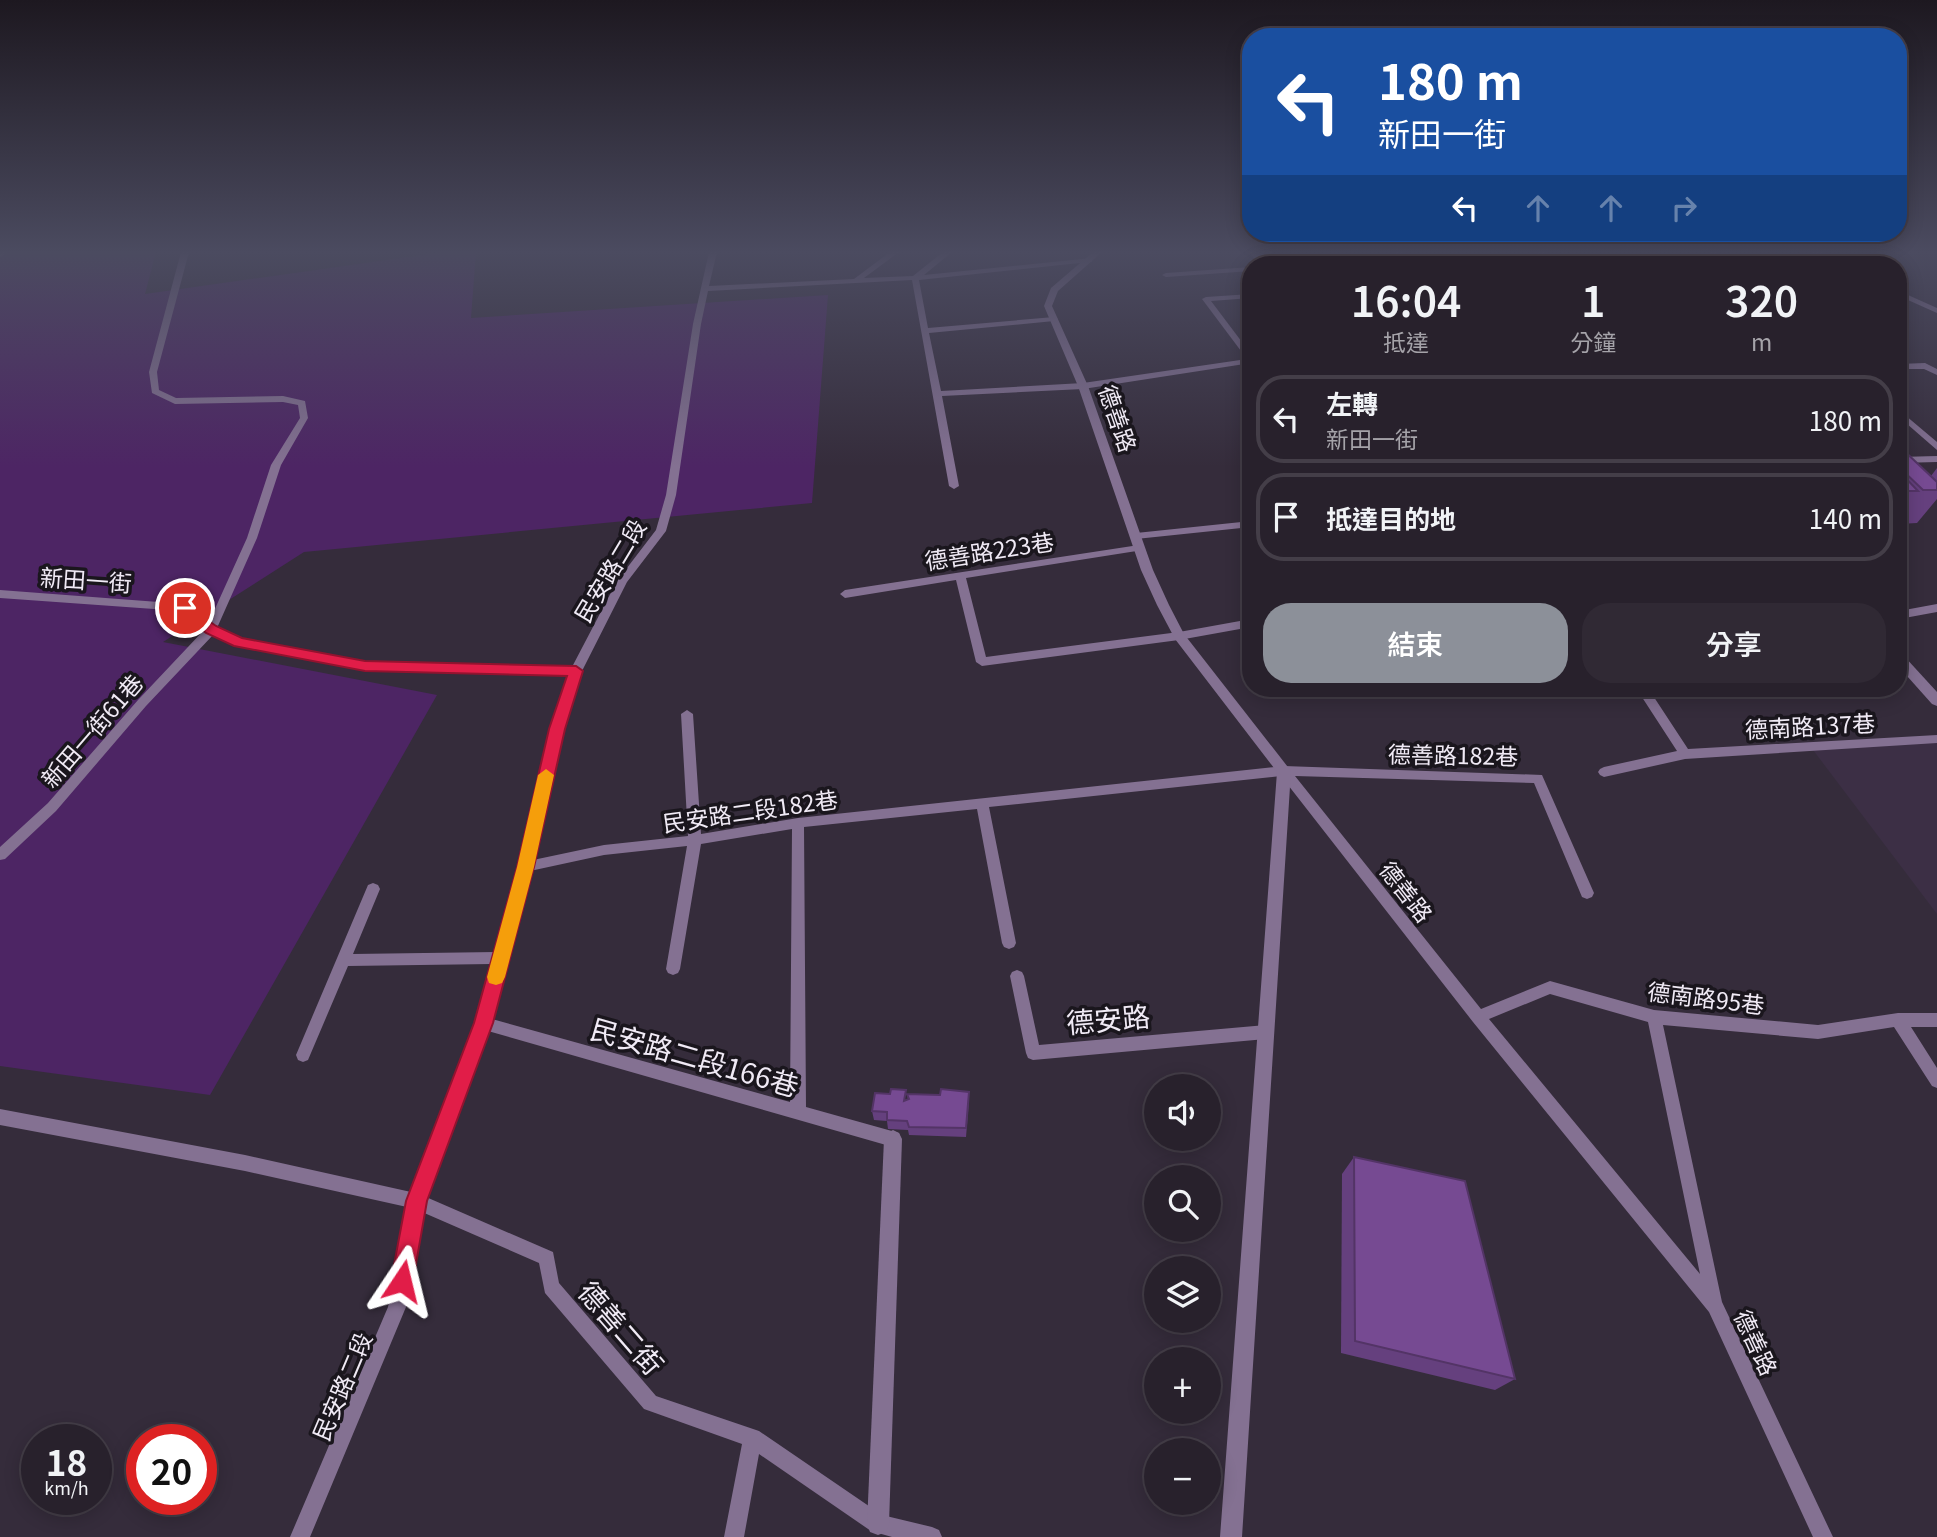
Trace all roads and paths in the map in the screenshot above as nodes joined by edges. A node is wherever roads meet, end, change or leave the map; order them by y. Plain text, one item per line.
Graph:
1 (166, 324) edge
2 (699, 324) edge
3 (924, 324) edge
4 (1003, 324) edge
5 (1056, 324) edge
6 (1224, 324) edge
7 (925, 331) junction
8 (1242, 348) edge
9 (1242, 361) edge
10 (1907, 367) edge
11 (1937, 372) edge
12 (1083, 386) junction
13 (937, 394) junction
14 (1907, 419) edge
15 (1937, 447) edge
16 (1937, 459) edge
17 (1907, 460) edge
18 (954, 486) dead end
19 (1242, 525) edge
20 (1138, 542) junction
21 (960, 576) junction
22 (0, 594) edge
23 (845, 594) dead end
24 (1937, 608) edge
25 (1907, 614) edge
26 (1242, 625) edge
27 (211, 630) junction
28 (1179, 636) junction
29 (1907, 668) edge
30 (576, 671) junction
31 (1648, 697) edge
32 (1937, 701) edge
33 (687, 714) dead end
34 (1937, 739) edge
35 (1685, 754) junction
36 (1284, 771) junction
37 (1604, 772) dead end
38 (982, 803) junction
39 (798, 823) junction
40 (695, 840) junction
41 (0, 855) edge
42 (525, 867) junction
43 (373, 889) dead end
44 (1587, 893) dead end
45 (1009, 943) dead end
46 (501, 958) junction
47 (344, 960) junction
48 (673, 969) dead end
49 (1017, 976) dead end
50 (1478, 1017) junction
51 (1654, 1017) junction
52 (1898, 1020) junction
53 (1937, 1020) edge
54 (484, 1023) junction
55 (1266, 1032) junction
56 (303, 1055) dead end
57 (1937, 1081) edge
58 (798, 1112) junction
59 (0, 1117) edge
60 (893, 1139) joint
61 (416, 1201) junction
62 (1715, 1306) junction
63 (752, 1438) junction
64 (878, 1524) junction
65 (300, 1537) edge
66 (734, 1537) edge
67 (932, 1537) edge
68 (1231, 1537) edge
69 (1823, 1537) edge

1 - 27 lane, 新田一街61巷
2 - 30 lane, 民安路二段
3 - 7 lane
4 - 7 lane
5 - 12 street, 德善路
6 - 8 lane
7 - 13 lane
9 - 12 lane
10 - 11 lane
12 - 13 lane
12 - 20 street, 德善路
13 - 18 lane
14 - 15 lane
16 - 17 lane
19 - 20 lane, 德善路223巷
20 - 21 lane, 德善路223巷
20 - 28 street, 德善路
21 - 23 lane, 德善路223巷
21 - 28 lane
22 - 27 lane, 新田一街
24 - 25 lane
26 - 28 lane
27 - 30 lane, 新田一街
27 - 41 lane, 新田一街61巷
28 - 36 street, 德善路
29 - 32 street
30 - 42 lane, 民安路二段
31 - 35 lane
33 - 40 lane
34 - 35 lane, 德南路137巷
35 - 37 lane, 德南路137巷
36 - 38 lane, 民安路二段182巷
36 - 44 lane, 德善路182巷
36 - 50 lane, 德善路
36 - 55 street
38 - 39 lane, 民安路二段182巷
38 - 45 lane
39 - 40 lane, 民安路二段182巷
39 - 58 lane
40 - 42 lane, 民安路二段182巷
40 - 48 lane
42 - 46 lane, 民安路二段
43 - 47 lane
46 - 47 lane
46 - 54 lane, 民安路二段
47 - 56 lane
49 - 55 lane, 德安路
50 - 51 lane, 德南路95巷
50 - 62 lane, 德善路
51 - 52 lane, 德南路95巷
51 - 62 lane
52 - 53 lane, 德南路95巷
52 - 57 lane
54 - 58 lane, 民安路二段166巷
54 - 61 lane, 民安路二段
55 - 68 street
58 - 60 lane, 民安路二段166巷
59 - 61 lane, 德善二街
60 - 64 street
61 - 63 lane, 德善二街
61 - 65 lane, 民安路二段
62 - 69 lane, 德善路
63 - 64 lane, 德善二街
63 - 66 lane
64 - 67 lane, 德善二街

